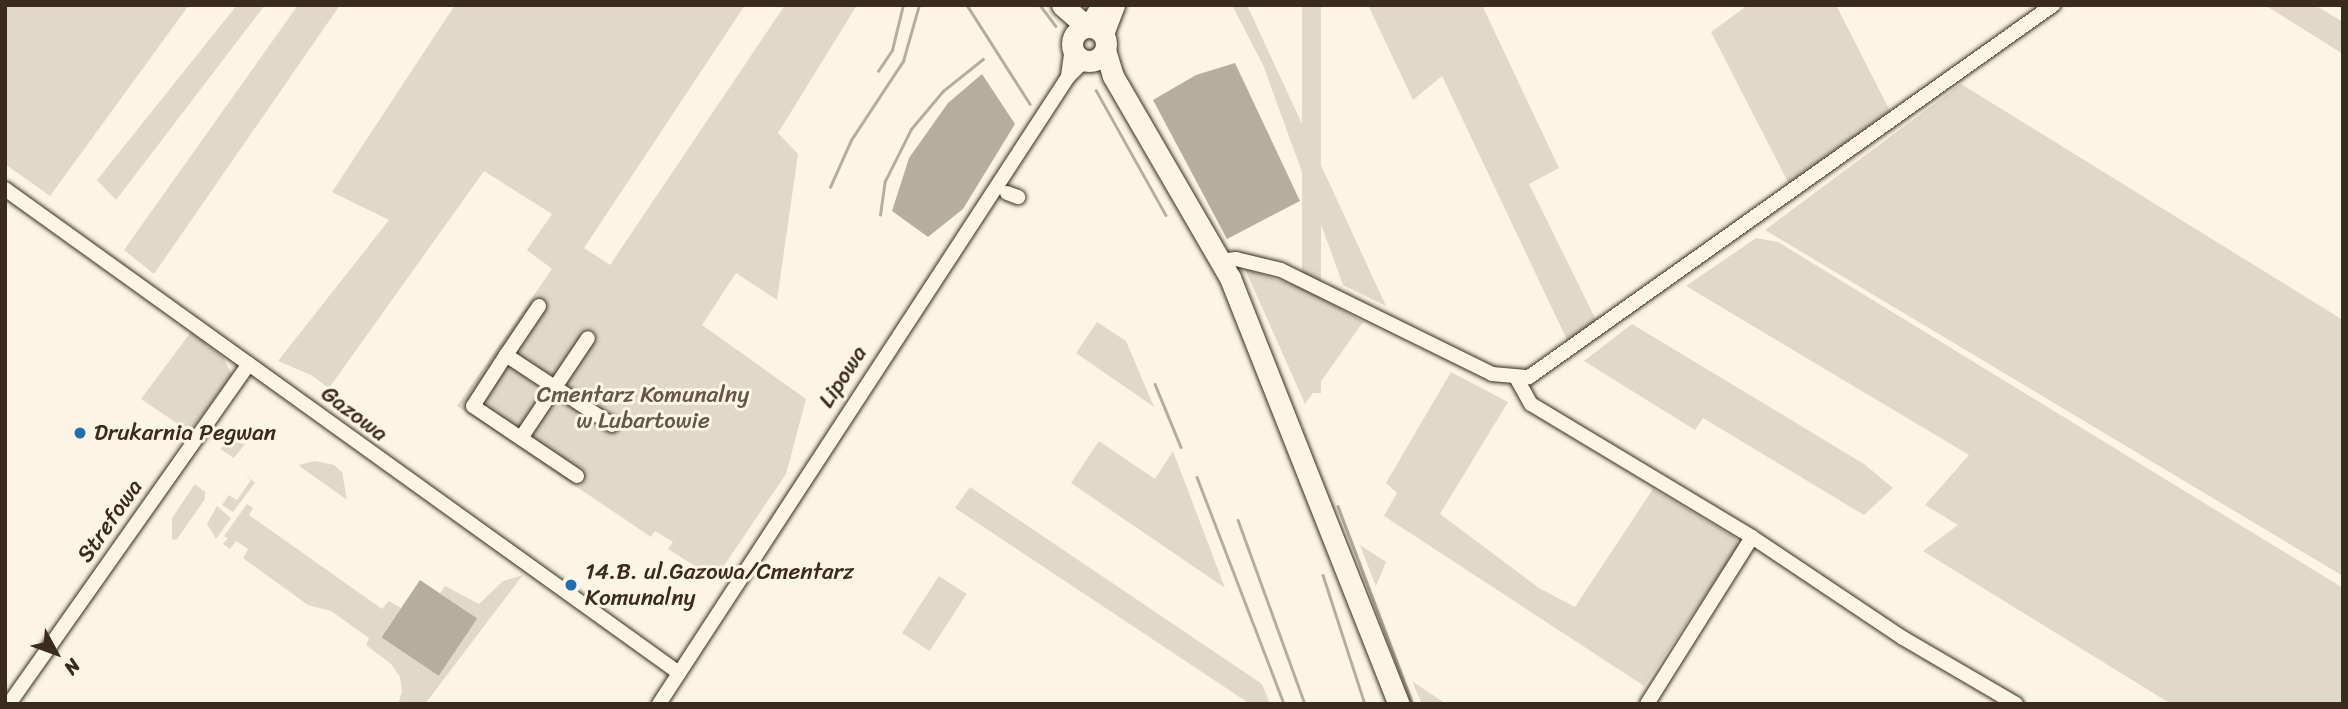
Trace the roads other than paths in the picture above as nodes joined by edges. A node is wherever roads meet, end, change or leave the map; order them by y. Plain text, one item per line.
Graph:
1 (1101, 5) edge
2 (1116, 5) edge
3 (2053, 5) edge
4 (1063, 8) edge
5 (1088, 43) junction
6 (5, 189) edge
7 (1220, 261) junction
8 (540, 306) dead end
9 (588, 338) dead end
10 (506, 355) junction
11 (249, 364) junction
12 (1517, 379) junction
13 (555, 388) junction
14 (612, 425) dead end
15 (521, 438) junction
16 (577, 476) dead end
17 (1752, 537) junction
18 (679, 673) junction
19 (9, 704) edge
20 (659, 704) edge
21 (1399, 704) edge
22 (1647, 704) edge
23 (2016, 704) edge

1 - 5 main road, Lipowa
2 - 5 main road, Lipowa
3 - 12 street
4 - 5 highway
5 - 7 highway
5 - 18 street, Lipowa
6 - 11 street, Gazowa
7 - 12 street
7 - 21 highway
8 - 10 street
9 - 13 street
10 - 13 street
10 - 15 street
11 - 18 street, Gazowa
11 - 19 street, Strefowa
12 - 17 street
13 - 14 street
13 - 15 street
15 - 16 street
17 - 22 street
17 - 23 street
18 - 20 street, Lipowa

